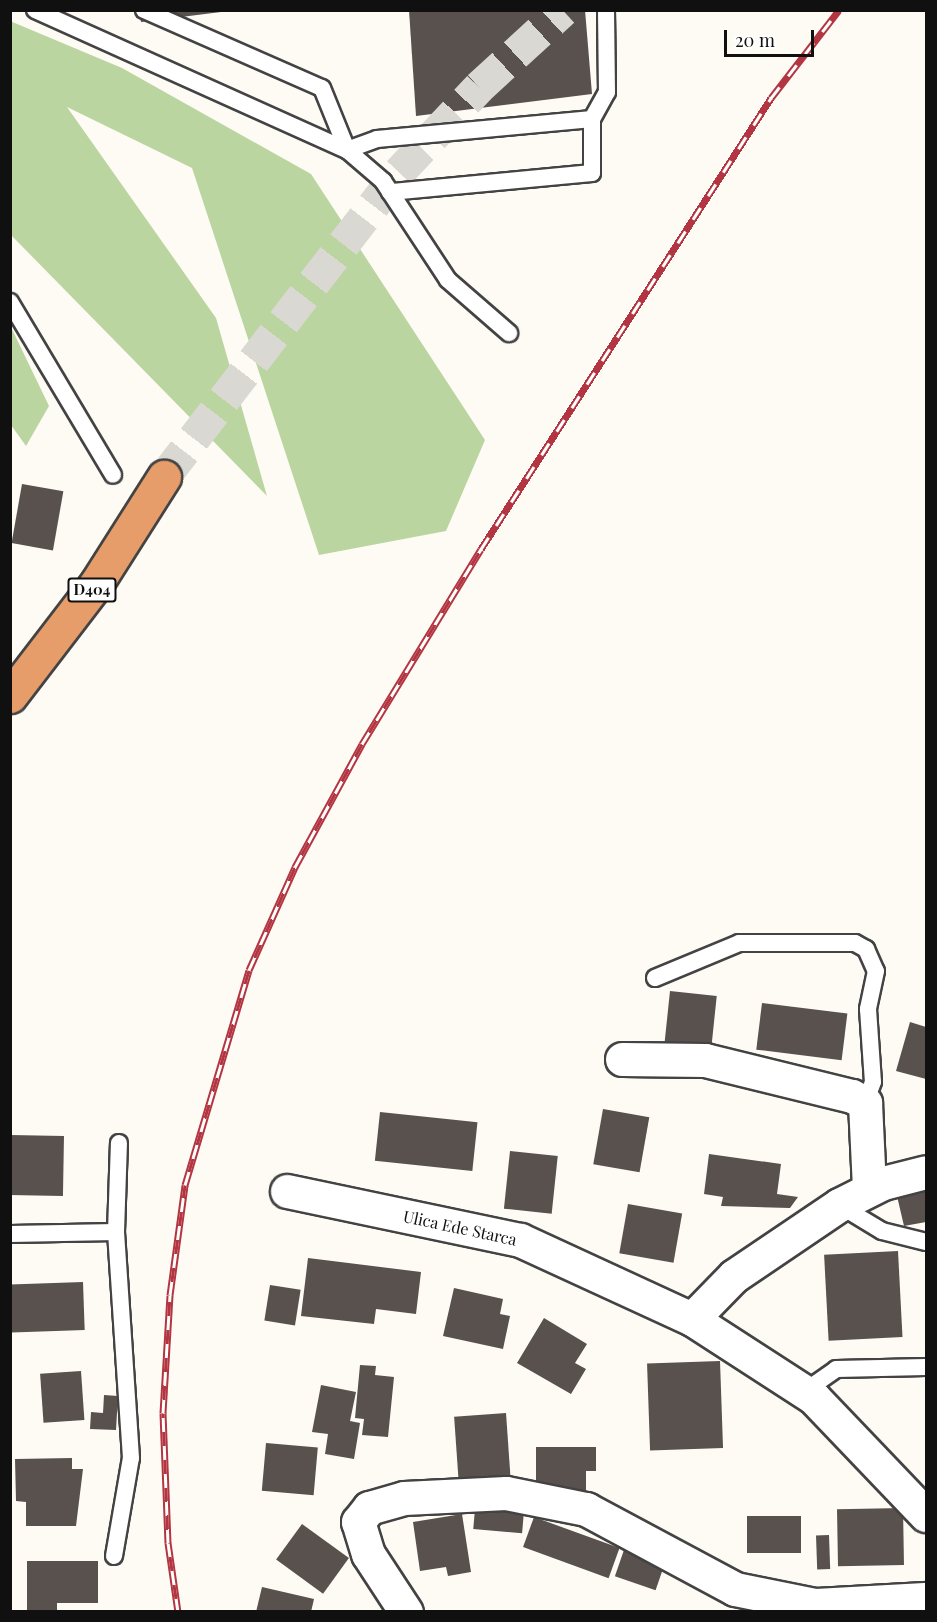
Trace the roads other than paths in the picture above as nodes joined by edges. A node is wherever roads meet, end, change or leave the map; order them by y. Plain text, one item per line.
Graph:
1 (35, 10) edge
2 (144, 10) edge
3 (606, 10) edge
4 (592, 119) junction
5 (347, 150) junction
6 (390, 192) junction
7 (10, 302) edge
8 (509, 333) dead end
9 (113, 475) dead end
10 (164, 477) tunnel mouth
11 (10, 696) edge
12 (655, 978) dead end
13 (622, 1059) dead end
14 (865, 1103) junction
15 (119, 1143) dead end
16 (927, 1172) edge
17 (869, 1188) junction
18 (287, 1191) dead end
19 (839, 1205) junction
20 (116, 1232) junction
21 (10, 1234) edge
22 (927, 1242) edge
23 (692, 1319) junction
24 (927, 1367) edge
25 (805, 1391) junction
26 (927, 1515) edge
27 (114, 1556) dead end
28 (927, 1599) edge
29 (731, 1600) edge
30 (846, 1607) edge
31 (406, 1611) edge

1 - 5 lane
2 - 5 lane
3 - 4 lane
4 - 5 lane
4 - 6 lane
5 - 6 lane
6 - 8 lane
7 - 9 lane
10 - 11 highway, D404
12 - 14 lane
13 - 14 street
14 - 17 street
15 - 20 lane
16 - 17 street
17 - 19 street
18 - 23 street, Ulica Ede Starca
19 - 22 lane
19 - 23 street
20 - 21 lane
20 - 27 lane
23 - 25 street, Ulica Ede Starca
24 - 25 lane
25 - 26 street, Ulica Ede Starca
28 - 30 street
29 - 30 street
29 - 31 street

